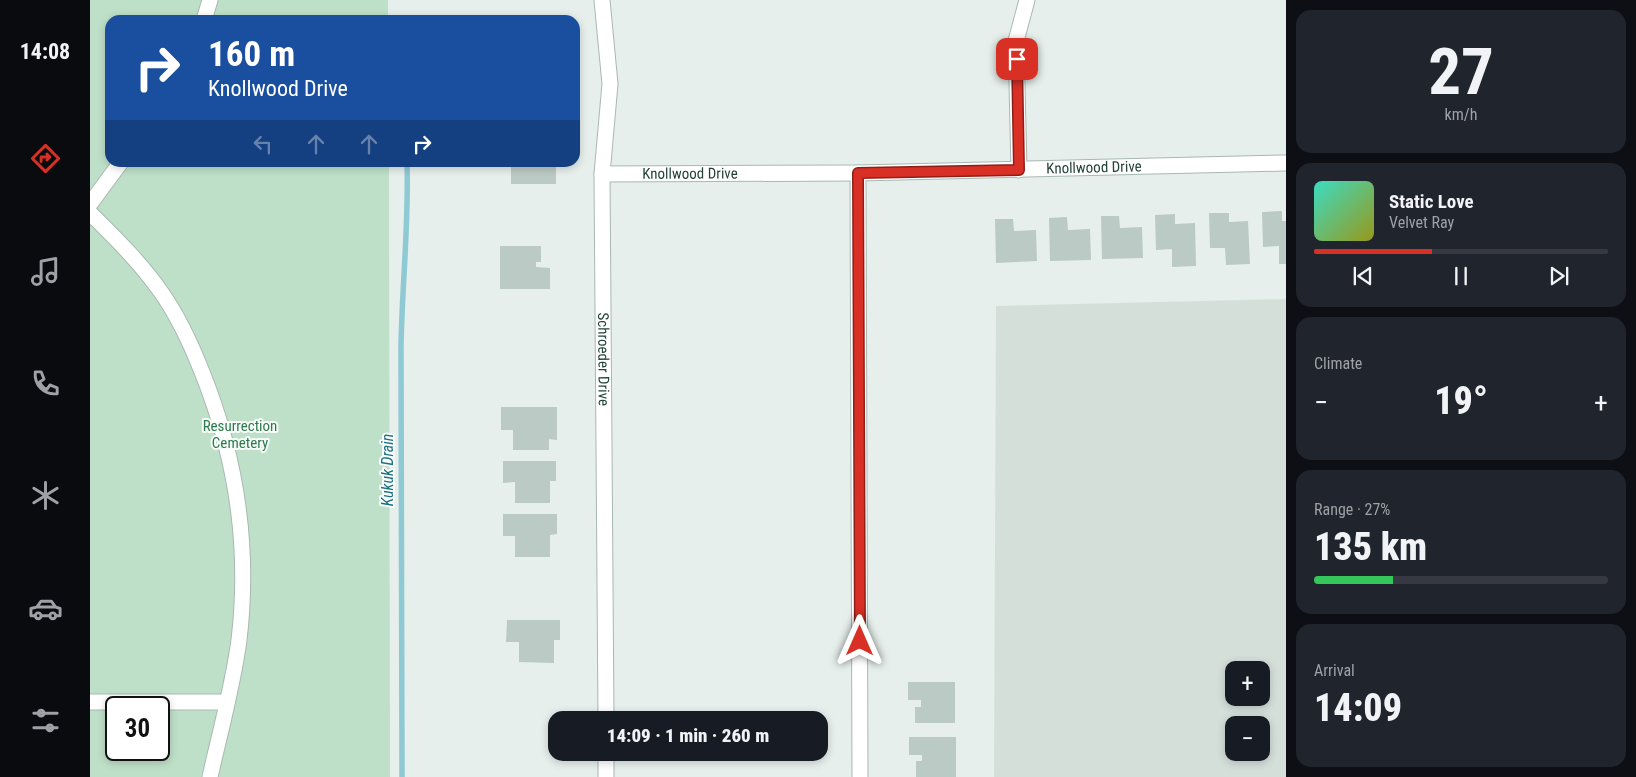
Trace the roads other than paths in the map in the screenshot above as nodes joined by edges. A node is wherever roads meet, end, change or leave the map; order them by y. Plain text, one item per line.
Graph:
1 (210, 0) edge
2 (602, 0) edge
3 (1027, 0) edge
4 (206, 15) edge
5 (1286, 163) edge
6 (117, 167) edge
7 (1019, 170) junction
8 (858, 173) junction
9 (602, 174) junction
10 (90, 204) edge
11 (90, 213) edge
12 (90, 702) edge
13 (227, 702) junction
14 (606, 711) edge
15 (606, 761) edge
16 (210, 777) edge
17 (606, 777) edge
18 (860, 777) edge

1 - 4 street
2 - 9 street, Schroeder Drive
3 - 7 street
5 - 7 street, Knollwood Drive
6 - 10 street
7 - 8 street, Knollwood Drive
8 - 9 street, Knollwood Drive
8 - 18 street
9 - 14 street, Schroeder Drive
11 - 13 street
12 - 13 street
13 - 16 street
15 - 17 street

